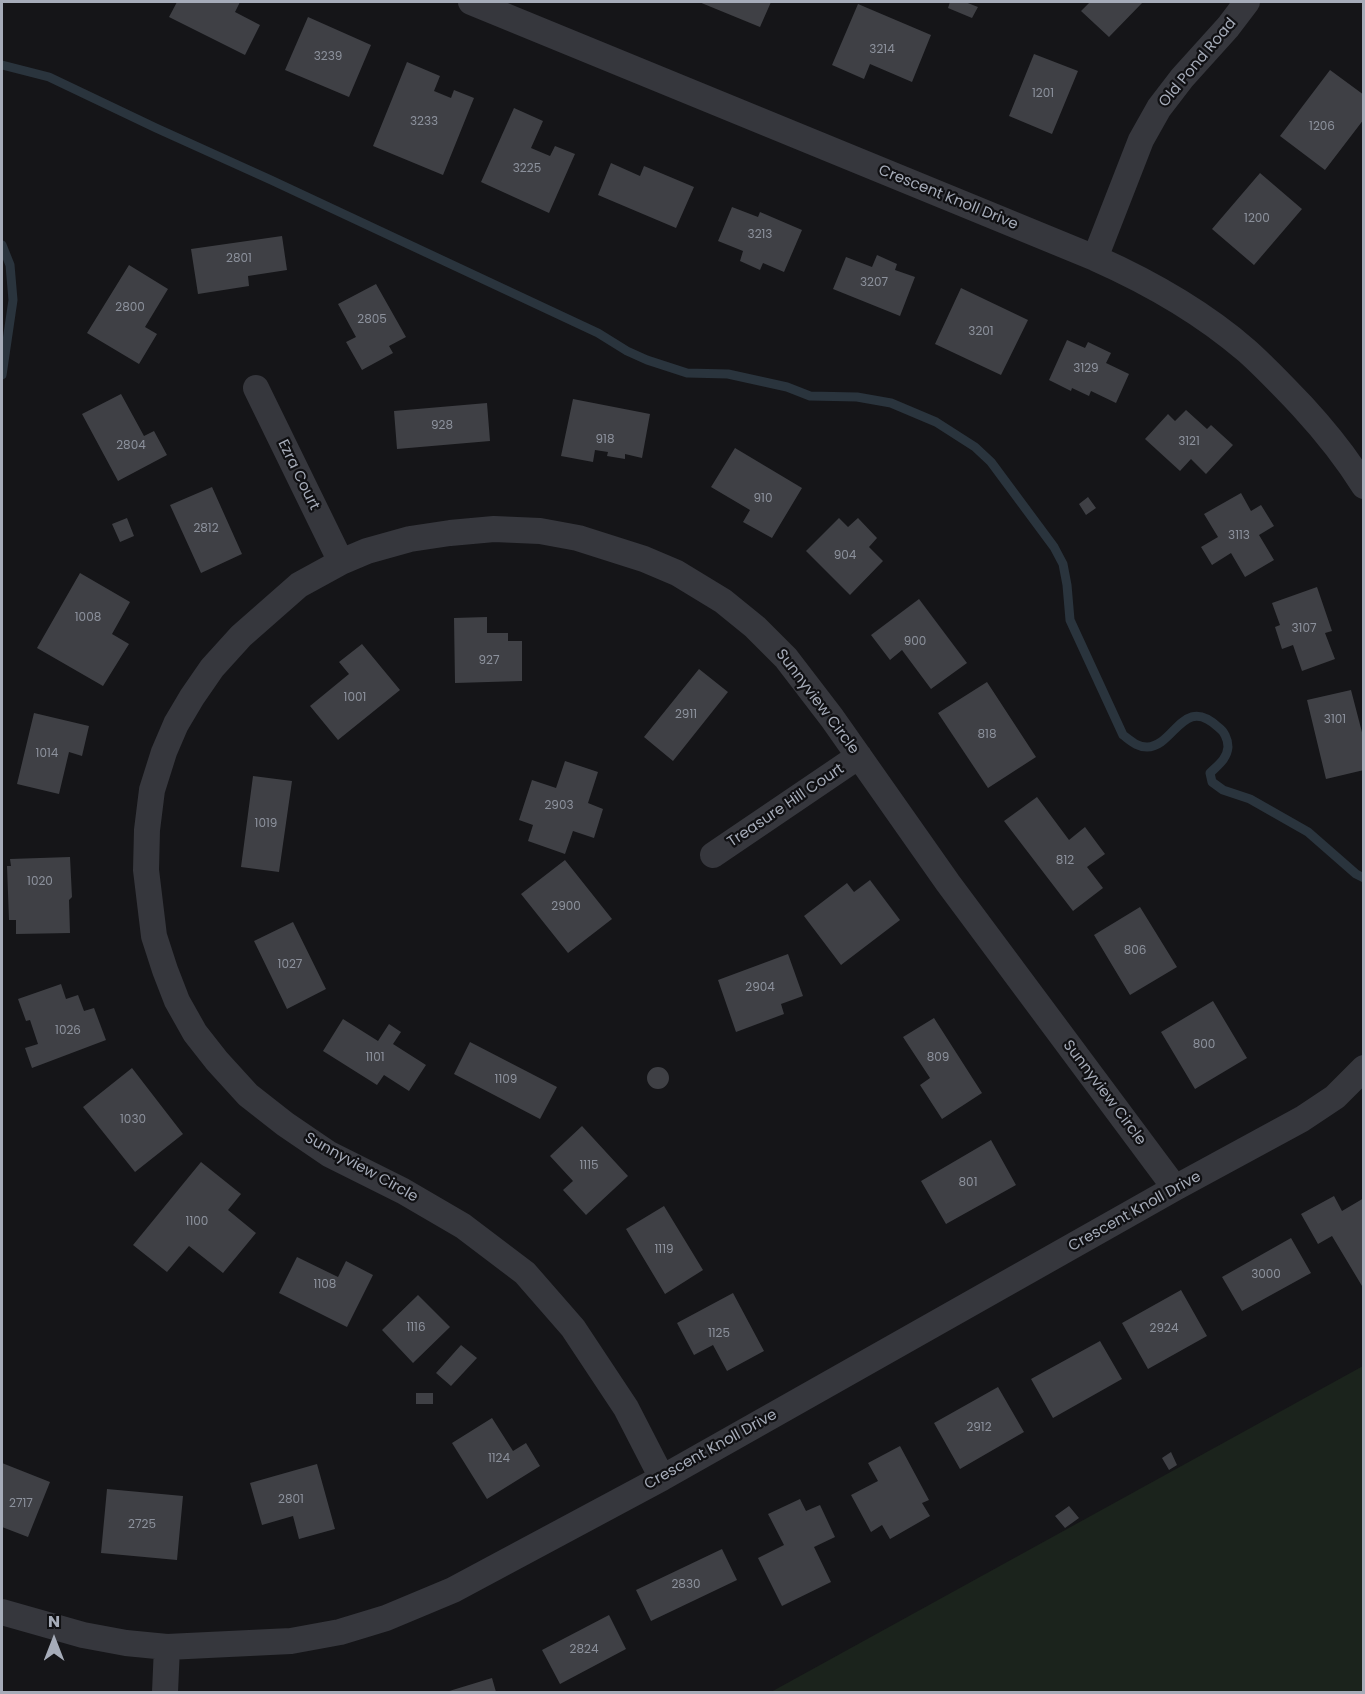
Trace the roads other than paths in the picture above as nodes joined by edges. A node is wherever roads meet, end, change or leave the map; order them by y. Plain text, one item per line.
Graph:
1 (471, 2) edge
2 (1247, 2) edge
3 (1095, 258) junction
4 (256, 388) dead end
5 (1364, 486) edge
6 (341, 562) junction
7 (858, 756) junction
8 (713, 855) dead end
9 (1364, 1068) edge
10 (1175, 1188) junction
11 (662, 1478) junction
12 (2, 1612) edge
13 (167, 1647) junction
14 (165, 1692) edge

1 - 3 street, Crescent Knoll Drive
2 - 3 street, Old Pond Road
3 - 5 street, Crescent Knoll Drive
4 - 6 street, Ezra Court
6 - 7 street, Sunnyview Circle
6 - 11 street, Sunnyview Circle
7 - 8 street, Treasure Hill Court
7 - 10 street, Sunnyview Circle
9 - 10 street, Crescent Knoll Drive
10 - 11 street, Crescent Knoll Drive
11 - 13 street, Crescent Knoll Drive
12 - 13 street, Crescent Knoll Drive
13 - 14 street

